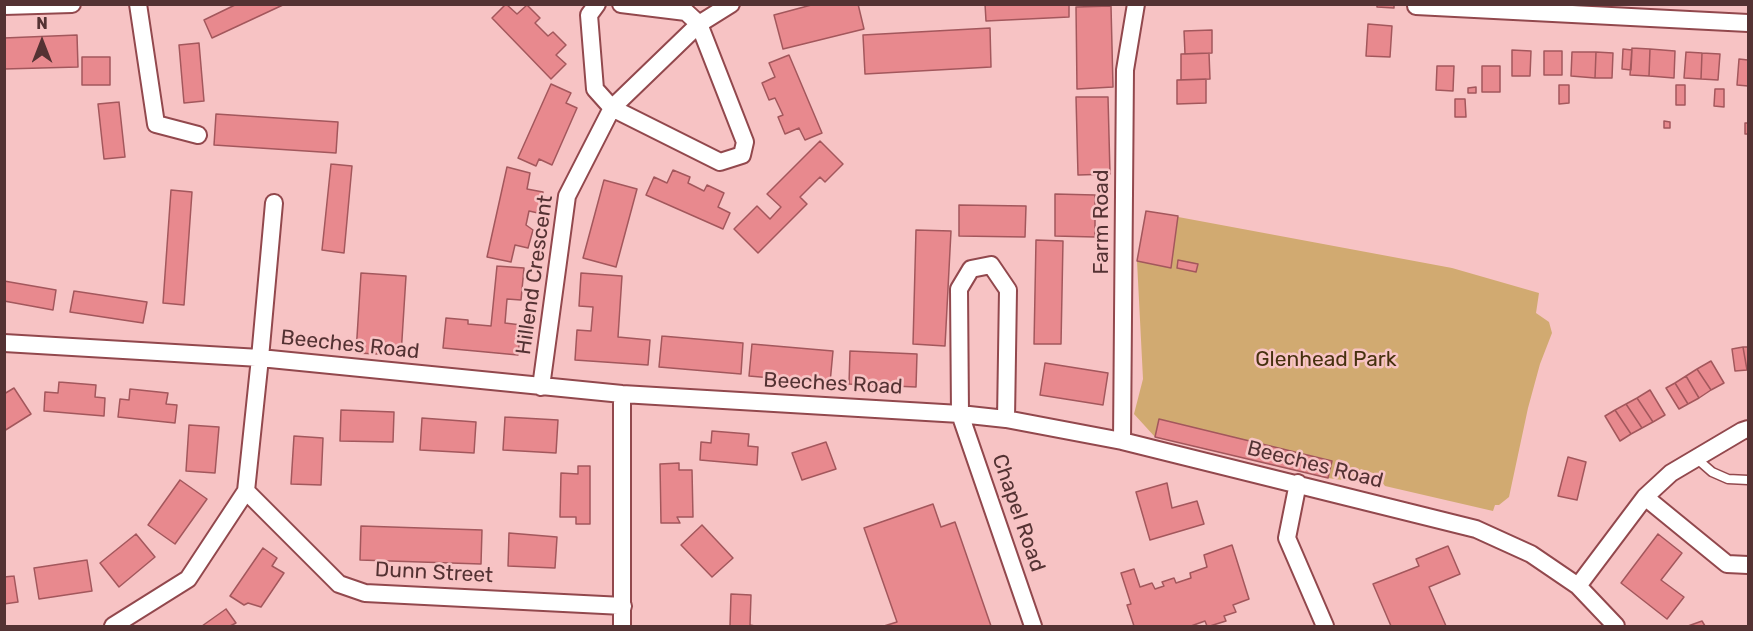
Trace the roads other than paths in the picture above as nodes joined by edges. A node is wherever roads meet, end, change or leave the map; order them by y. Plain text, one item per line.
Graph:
1 (72, 4) edge
2 (138, 4) edge
3 (597, 4) edge
4 (621, 4) edge
5 (731, 4) edge
6 (1136, 4) edge
7 (4, 6) edge
8 (1416, 6) edge
9 (1749, 23) edge
10 (699, 24) junction
11 (612, 108) junction
12 (198, 135) dead end
13 (274, 203) dead end
14 (4, 343) edge
15 (260, 358) junction
16 (541, 387) junction
17 (622, 394) junction
18 (960, 414) junction
19 (1006, 419) junction
20 (1749, 429) edge
21 (1122, 441) junction
22 (1696, 457) junction
23 (1749, 480) edge
24 (1298, 483) junction
25 (246, 491) junction
26 (1645, 497) junction
27 (1749, 565) edge
28 (1578, 586) junction
29 (623, 606) junction
30 (113, 627) edge
31 (622, 627) edge
32 (1033, 627) edge
33 (1325, 627) edge
34 (1616, 627) edge

1 - 7 street
2 - 12 street
3 - 11 street
4 - 10 street
5 - 10 street, Hillend Crescent
6 - 21 street, Farm Road
8 - 9 street
10 - 11 street, Hillend Crescent
10 - 11 street
11 - 16 street, Hillend Crescent
13 - 15 street
14 - 15 street, Beeches Road
15 - 16 street, Beeches Road
15 - 25 street
16 - 17 street, Beeches Road
17 - 18 street, Beeches Road
17 - 29 street
18 - 19 street, Beeches Road
18 - 19 street, Chapel Road
18 - 32 street, Chapel Road
19 - 21 street, Beeches Road
20 - 22 street
21 - 24 street, Beeches Road
22 - 23 lane
22 - 26 street
24 - 28 street, Beeches Road
24 - 33 street
25 - 29 street, Dunn Street
25 - 30 street
26 - 27 street
26 - 28 street
28 - 34 street, Beeches Road
29 - 31 street

